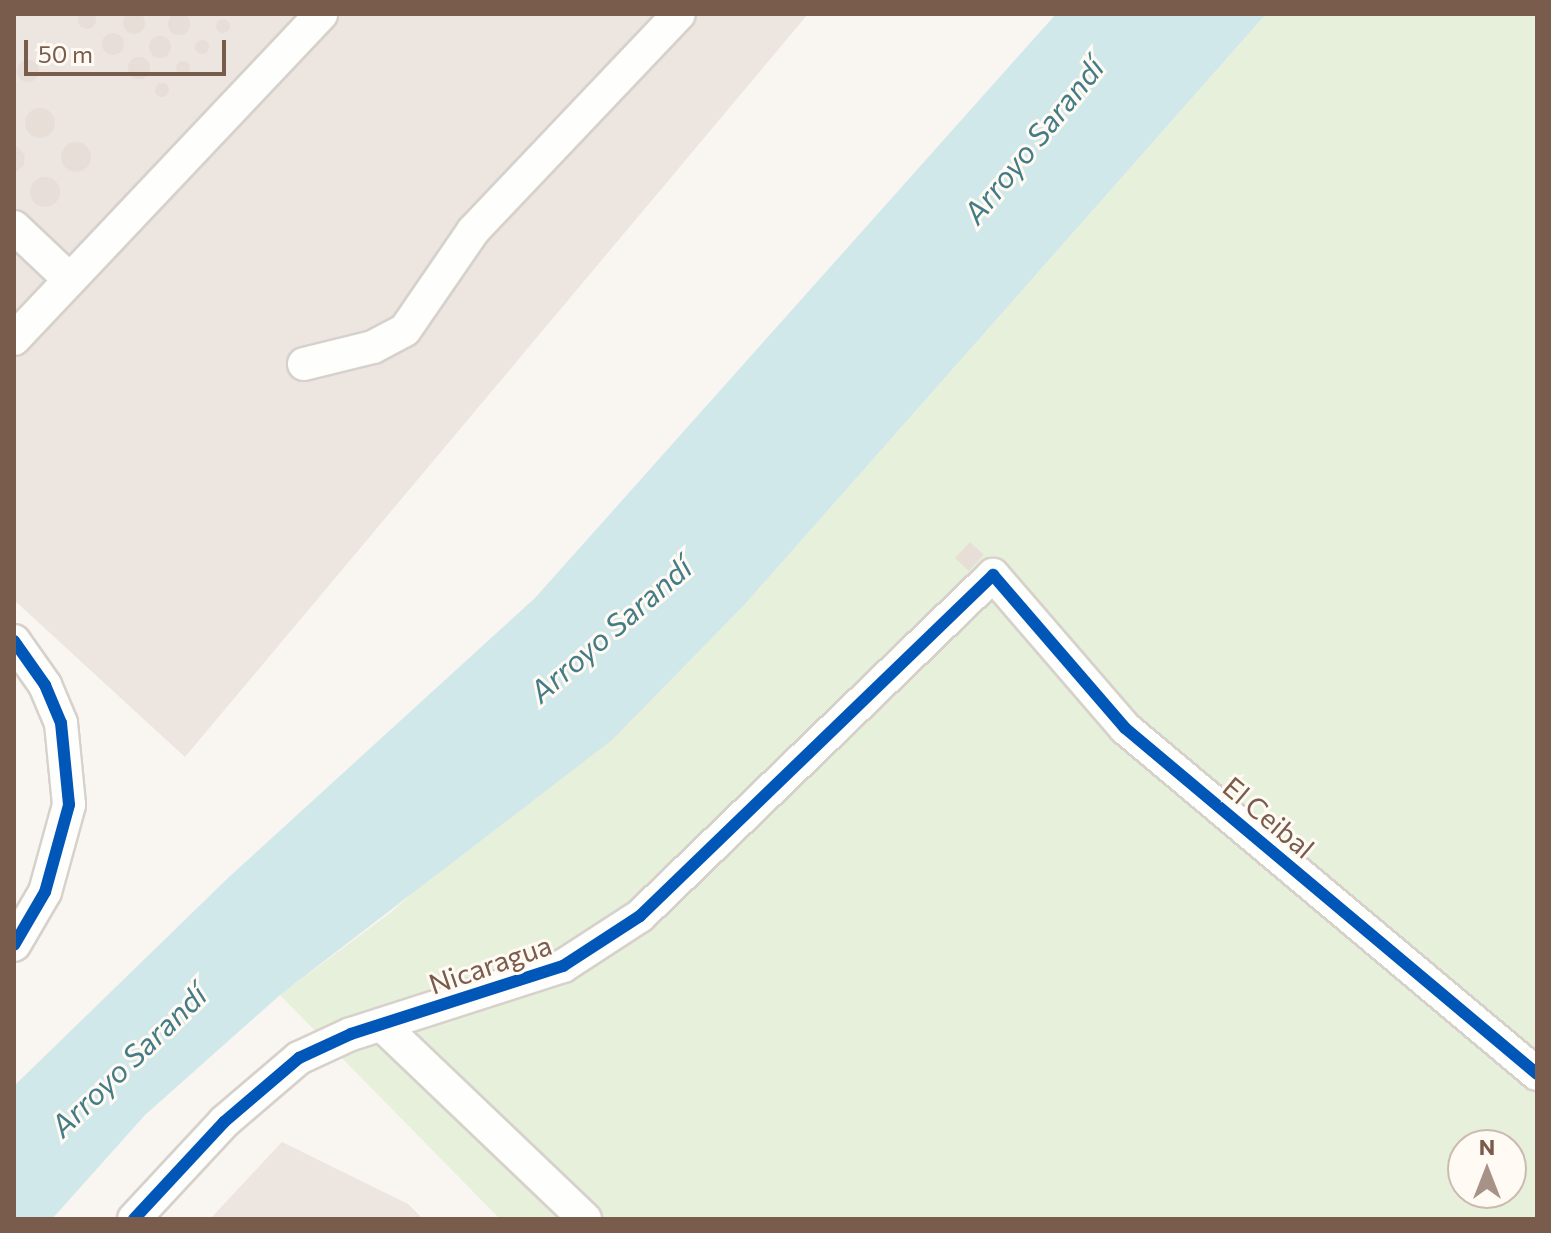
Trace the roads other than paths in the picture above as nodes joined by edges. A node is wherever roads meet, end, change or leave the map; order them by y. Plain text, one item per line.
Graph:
1 (321, 14) edge
2 (679, 14) edge
3 (14, 227) edge
4 (69, 279) junction
5 (14, 339) edge
6 (304, 364) dead end
7 (993, 575) joint
8 (14, 641) edge
9 (14, 945) edge
10 (382, 1025) junction
11 (1537, 1074) edge
12 (134, 1219) edge
13 (585, 1219) edge

1 - 4 street
2 - 6 street
3 - 4 street
4 - 5 street
7 - 10 street, Nicaragua
7 - 11 street, El Ceibal
8 - 9 street
10 - 12 street, Nicaragua
10 - 13 street

